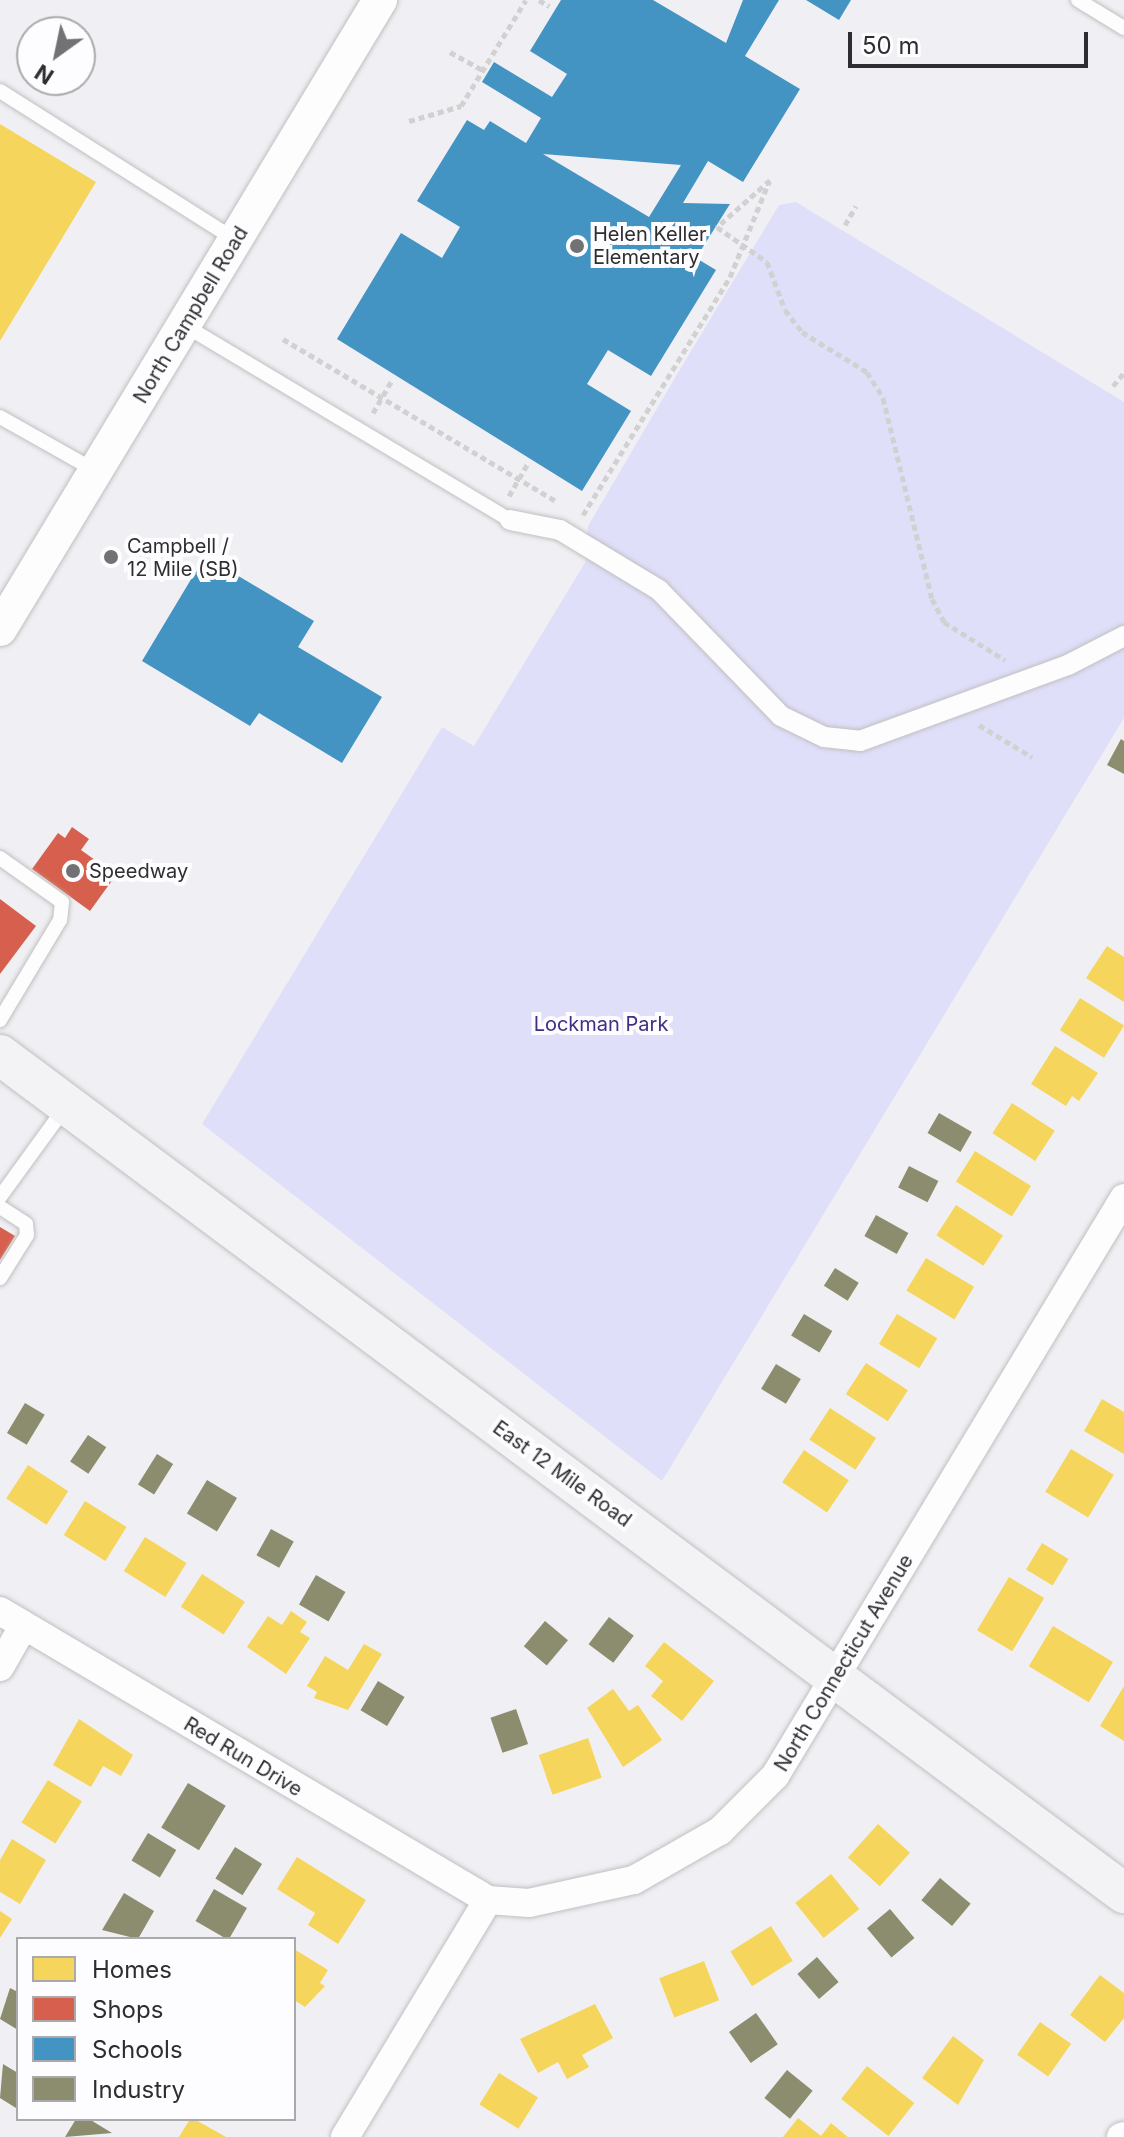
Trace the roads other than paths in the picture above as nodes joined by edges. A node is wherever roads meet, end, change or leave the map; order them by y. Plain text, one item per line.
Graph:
1 (380, 0) edge
2 (1078, 0) edge
3 (1124, 28) edge
4 (0, 91) edge
5 (236, 240) junction
6 (184, 325) junction
7 (2, 422) edge
8 (96, 471) junction
9 (504, 516) joint
10 (6, 607) edge
11 (1124, 636) edge
12 (0, 858) edge
13 (0, 1020) edge
14 (0, 1055) edge
15 (67, 1104) junction
16 (0, 1197) edge
17 (1124, 1198) edge
18 (0, 1207) edge
19 (0, 1278) edge
20 (0, 1611) edge
21 (24, 1625) junction
22 (0, 1667) edge
23 (837, 1681) junction
24 (1124, 1893) edge
25 (488, 1900) junction
26 (345, 2137) edge

1 - 5 street, North Campbell Road
2 - 3 lane
4 - 5 lane
5 - 6 street, North Campbell Road
6 - 8 street, North Campbell Road
6 - 9 lane
7 - 8 lane
8 - 10 street, North Campbell Road
9 - 11 street
12 - 13 lane
14 - 15 main road, East 12 Mile Road
15 - 16 lane
15 - 23 main road, East 12 Mile Road
17 - 23 street, North Connecticut Avenue
18 - 19 lane
20 - 21 street, Red Run Drive
21 - 22 street
21 - 25 street, Red Run Drive
23 - 24 main road, East 12 Mile Road
23 - 25 street, North Connecticut Avenue
25 - 26 street

